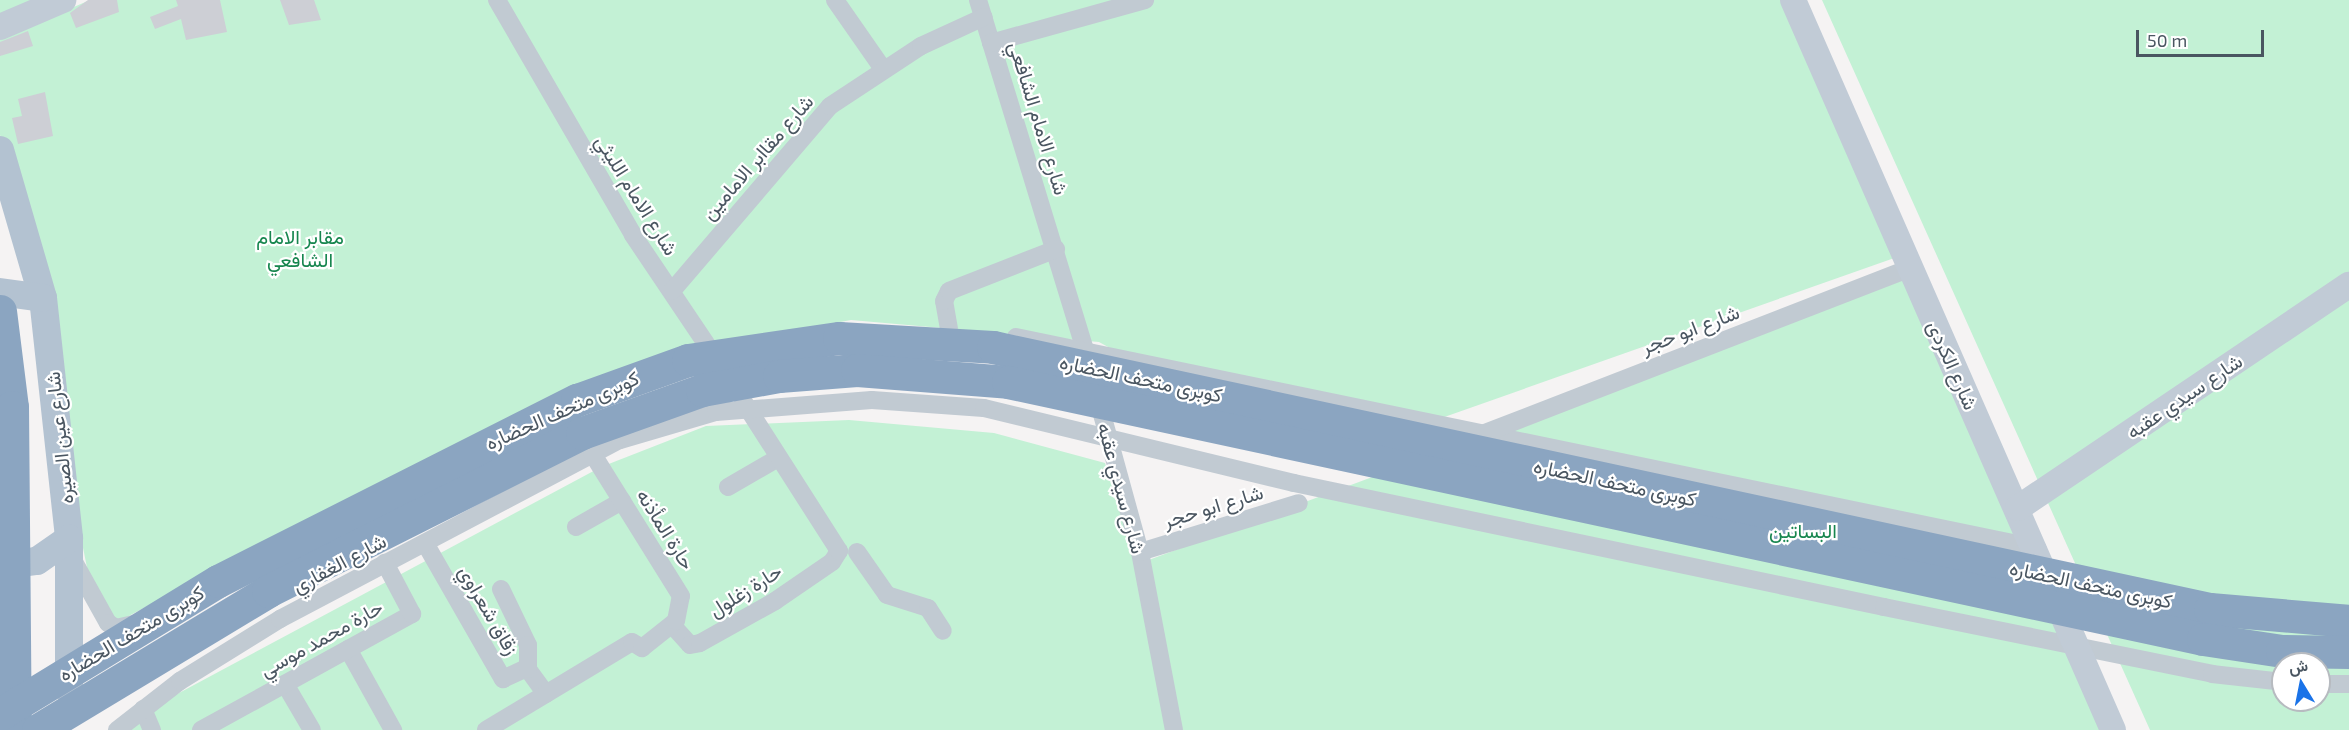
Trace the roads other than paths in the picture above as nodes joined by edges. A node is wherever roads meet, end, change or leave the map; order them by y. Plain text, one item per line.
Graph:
1 (63, 0) edge
2 (497, 0) edge
3 (835, 0) edge
4 (1145, 0) edge
5 (1793, 0) edge
6 (981, 8) edge
7 (1075, 8) edge
8 (0, 27) edge
9 (991, 43) junction
10 (883, 69) junction
11 (0, 150) edge
12 (1056, 249) junction
13 (1911, 268) junction
14 (2349, 285) edge
15 (672, 291) junction
16 (0, 292) edge
17 (43, 297) junction
18 (0, 311) edge
19 (948, 329) junction
20 (710, 348) junction
21 (1085, 349) junction
22 (748, 408) junction
23 (1485, 433) junction
24 (1108, 437) junction
25 (592, 453) junction
26 (778, 458) junction
27 (1690, 475) junction
28 (1710, 480) junction
29 (728, 487) dead end
30 (622, 501) junction
31 (1299, 503) dead end
32 (2018, 508) junction
33 (576, 527) dead end
34 (425, 543) junction
35 (69, 546) junction
36 (2037, 548) junction
37 (855, 550) junction
38 (1140, 552) junction
39 (385, 563) junction
40 (0, 566) edge
41 (1705, 567) junction
42 (501, 589) dead end
43 (2349, 621) edge
44 (673, 626) junction
45 (943, 632) dead end
46 (2080, 647) junction
47 (348, 649) junction
48 (2349, 652) edge
49 (528, 669) junction
50 (2271, 680) edge
51 (285, 684) junction
52 (2331, 684) edge
53 (2349, 684) edge
54 (546, 694) junction
55 (143, 709) junction
56 (0, 714) edge
57 (39, 729) edge
58 (117, 730) edge
59 (152, 730) edge
60 (201, 730) edge
61 (312, 730) edge
62 (393, 730) edge
63 (486, 730) edge
64 (1174, 730) edge
65 (2113, 730) edge

1 - 8 street
2 - 15 street, شارع الامام الليثي
3 - 10 street
4 - 7 street
5 - 13 street, شارع الكردى
6 - 9 street, شارع الامام الشافعي
6 - 10 street, شارع مقاابر الامامين
7 - 9 street
9 - 12 street, شارع الامام الشافعي
10 - 15 street, شارع مقاابر الامامين
11 - 17 main road, شارع عين الصيره
12 - 19 street
12 - 21 street, شارع سيدي عقبه
13 - 23 street, شارع ابو حجر
13 - 32 street, شارع الكردى
14 - 32 street, شارع سيدي عقبه
15 - 20 street, شارع الامام الليثي
16 - 17 main road
17 - 35 main road, شارع عين الصيره
18 - 57 highway
19 - 20 street
19 - 21 street
20 - 22 street, شارع الامام الليثي
20 - 35 street
21 - 23 street
21 - 24 street, شارع سيدي عقبه
22 - 24 street, شارع الغفاري
22 - 25 street, شارع الغفاري
22 - 26 street
23 - 27 street
24 - 38 street, شارع سيدي عقبه
24 - 41 street, شارع الغفاري
25 - 30 street, حارة المأذنه
25 - 34 street, شارع الغفاري
26 - 29 street
26 - 37 street
27 - 28 street
27 - 41 street
28 - 36 street
28 - 41 street
30 - 33 street
30 - 44 street, حارة المأذنه
31 - 38 street, شارع ابو حجر
32 - 36 street, شارع الكردى
34 - 39 street, شارع الغفاري
34 - 49 street, زقاق شعراوي
35 - 40 main road
35 - 57 main road, شارع عين الصيره
36 - 46 street, شارع الكردى
37 - 44 street, حارة زغلول
37 - 45 street
38 - 64 street, شارع سيدي عقبه
39 - 47 street, حارة محمد موسي
39 - 55 street, شارع الغفاري
41 - 46 street, شارع الغفاري
42 - 49 street
43 - 56 highway, كوبرى متحف الحضاره
44 - 54 street
46 - 50 street, شارع الغفاري
46 - 65 street, شارع الكردى
47 - 51 street, حارة محمد موسي
47 - 62 street
48 - 57 highway, كوبرى متحف الحضاره
49 - 54 street, زقاق شعراوي
51 - 60 street, حارة محمد موسي
51 - 61 street
52 - 53 street
54 - 63 street
55 - 58 street, شارع الغفاري
55 - 59 street

